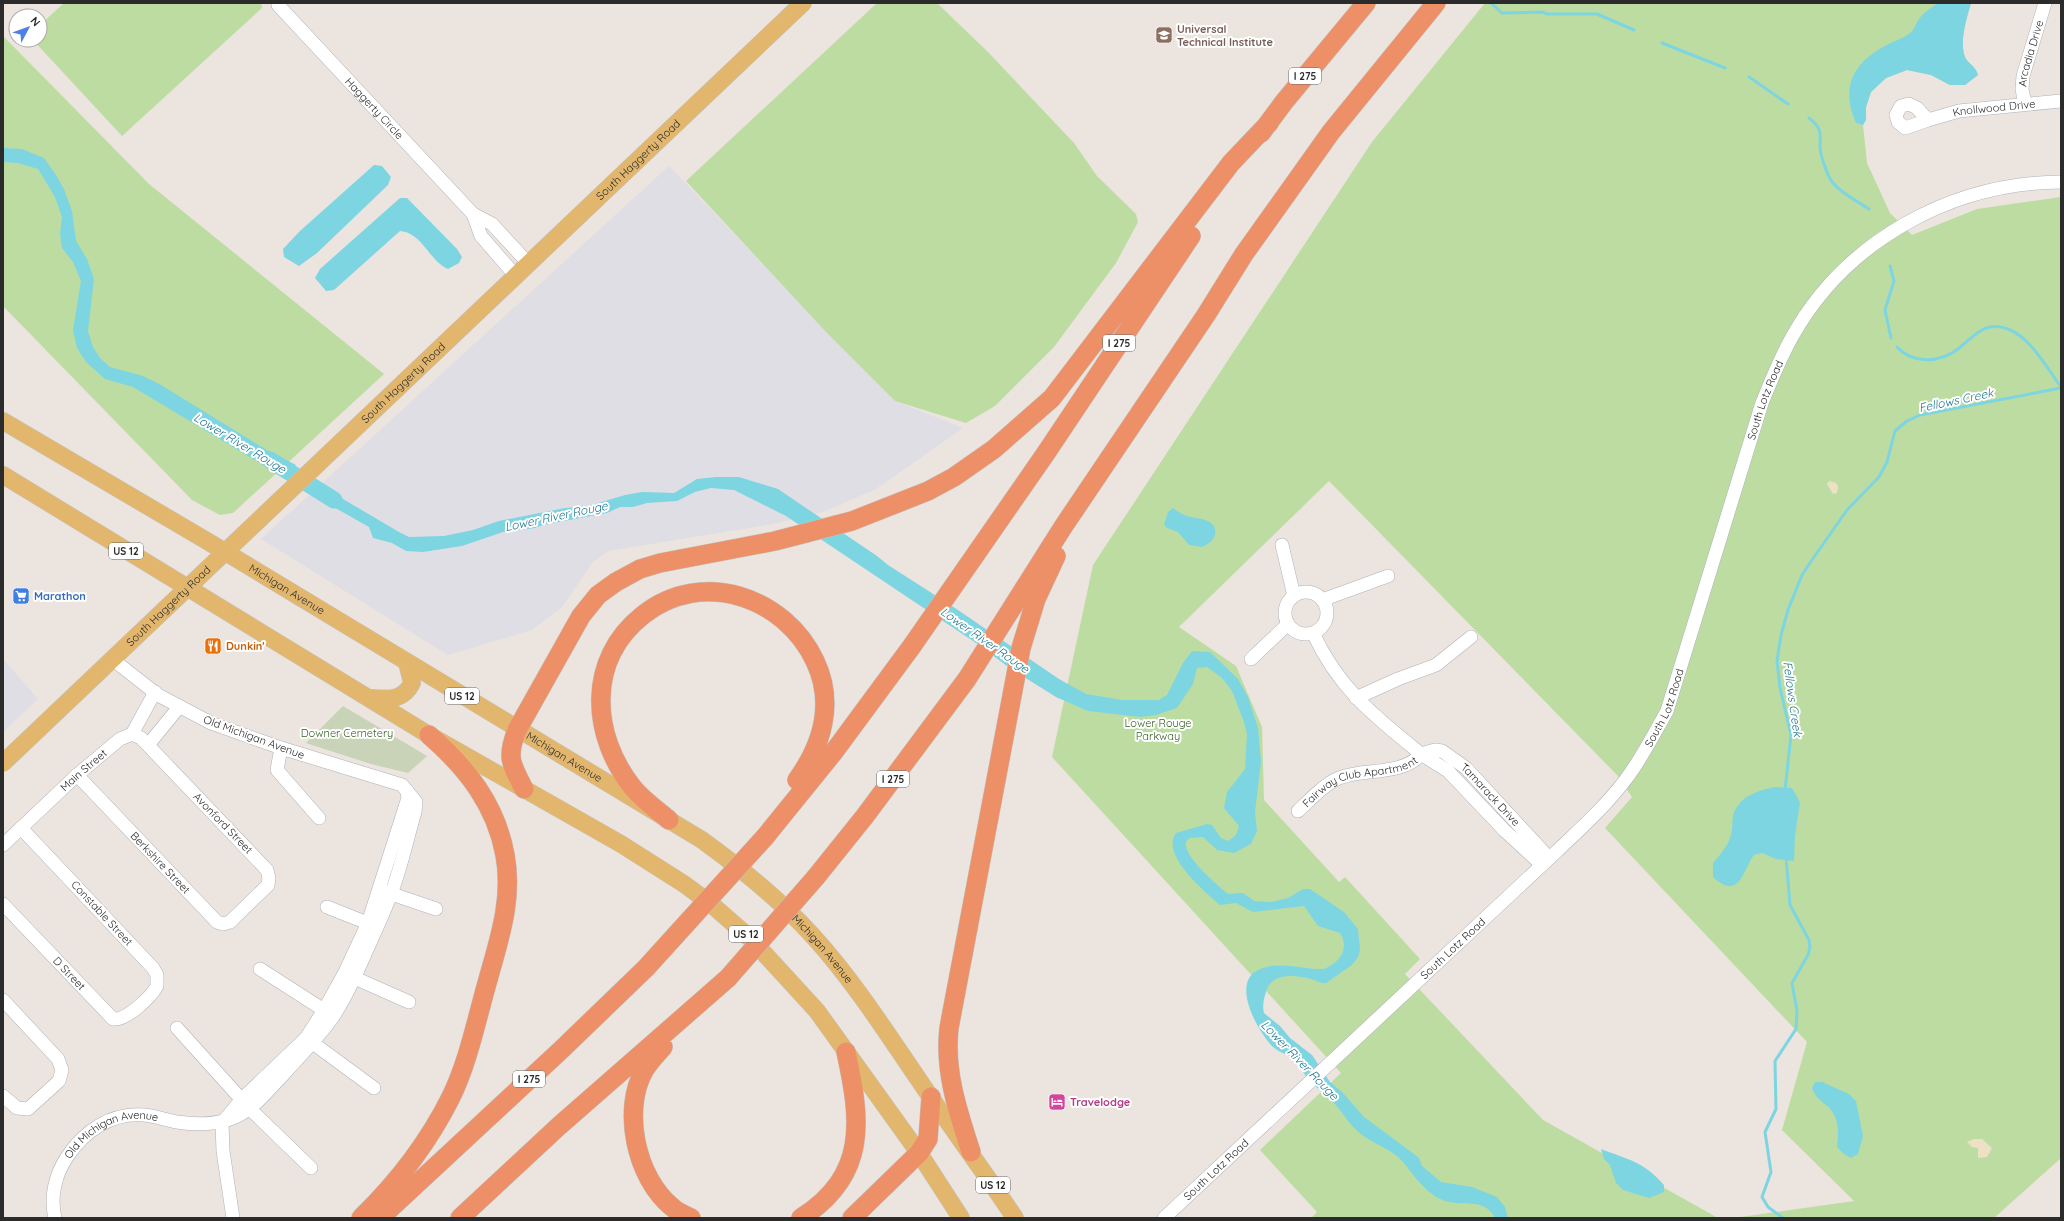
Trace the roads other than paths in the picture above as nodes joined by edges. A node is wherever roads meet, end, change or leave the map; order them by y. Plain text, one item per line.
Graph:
1 (280, 3) edge
2 (803, 3) edge
3 (1366, 3) edge
4 (1436, 3) edge
5 (2045, 3) edge
6 (2061, 101) edge
7 (2025, 104) junction
8 (1928, 120) dead end
9 (1269, 123) junction
10 (2061, 182) edge
11 (473, 214) junction
12 (528, 263) junction
13 (516, 275) junction
14 (3, 421) edge
15 (3, 475) edge
16 (1282, 545) dead end
17 (225, 552) junction
18 (1388, 576) dead end
19 (187, 587) junction
20 (1294, 596) junction
21 (1322, 600) junction
22 (1026, 601) junction
23 (1288, 624) junction
24 (1313, 633) junction
25 (1471, 637) dead end
26 (112, 659) junction
27 (1251, 659) dead end
28 (406, 663) junction
29 (155, 692) junction
30 (370, 697) junction
31 (1356, 698) junction
32 (180, 707) junction
33 (517, 730) junction
34 (132, 734) junction
35 (429, 735) junction
36 (148, 745) junction
37 (281, 748) junction
38 (1422, 754) junction
39 (3, 762) edge
40 (77, 775) junction
41 (524, 789) junction
42 (1298, 811) dead end
43 (319, 818) dead end
44 (669, 820) junction
45 (21, 828) junction
46 (767, 833) junction
47 (3, 844) edge
48 (1545, 862) junction
49 (385, 892) junction
50 (3, 904) edge
51 (248, 905) joint
52 (327, 907) dead end
53 (436, 909) dead end
54 (372, 925) junction
55 (260, 969) dead end
56 (349, 976) junction
57 (728, 978) junction
58 (3, 1000) edge
59 (409, 1002) dead end
60 (141, 1003) joint
61 (329, 1013) junction
62 (177, 1028) dead end
63 (310, 1040) junction
64 (846, 1052) junction
65 (374, 1088) dead end
66 (3, 1096) edge
67 (930, 1097) junction
68 (246, 1104) junction
69 (222, 1123) junction
70 (971, 1152) junction
71 (918, 1153) junction
72 (311, 1168) dead end
73 (55, 1218) edge
74 (233, 1218) edge
75 (361, 1218) edge
76 (380, 1218) edge
77 (460, 1218) edge
78 (691, 1218) edge
79 (801, 1218) edge
80 (852, 1218) edge
81 (961, 1218) edge
82 (1015, 1218) edge
83 (1164, 1218) edge

1 - 11 street, Haggerty Circle
2 - 12 main road, South Haggerty Road
3 - 9 highway, I 275
4 - 22 highway
5 - 7 street, Arcadia Drive
6 - 7 street, Knollwood Drive
7 - 8 street, Knollwood Drive
9 - 33 highway
9 - 46 highway, I 275
10 - 48 street, South Lotz Road
11 - 12 street, Haggerty Circle
11 - 13 street, Haggerty Circle
12 - 13 main road, South Haggerty Road
13 - 17 main road, South Haggerty Road
14 - 17 main road, Michigan Avenue / US 12
15 - 19 main road, US 12
16 - 20 street
17 - 19 main road, South Haggerty Road
17 - 28 main road, Michigan Avenue / US 12
18 - 21 street
19 - 26 main road, South Haggerty Road
19 - 30 main road, US 12
20 - 21 street
20 - 23 street
21 - 24 street
22 - 57 highway, I 275, bridge
22 - 70 highway
23 - 24 street
23 - 27 street
24 - 31 street
25 - 31 street
26 - 29 street, Old Michigan Avenue
26 - 39 main road, South Haggerty Road
28 - 30 main road
28 - 33 main road, Michigan Avenue / US 12
29 - 32 street, Old Michigan Avenue
29 - 34 street
30 - 35 main road, US 12
31 - 38 street
32 - 36 street
32 - 37 street, Old Michigan Avenue
33 - 41 highway
33 - 44 main road, Michigan Avenue / US 12
34 - 36 street, Avonford Street
34 - 40 street, Main Street
35 - 41 main road, US 12
35 - 75 highway
36 - 51 street, Avonford Street
37 - 43 street
37 - 49 street, Old Michigan Avenue
38 - 42 street, Fairway Club Apartment
38 - 48 street, Tamarack Drive
40 - 45 street, Main Street
40 - 51 street, Berkshire Street
41 - 64 main road, US 12
44 - 46 highway
44 - 67 main road, Michigan Avenue / US 12
45 - 47 street, Main Street
45 - 60 street, Constable Street
46 - 76 highway, I 275, bridge
48 - 83 street, South Lotz Road
49 - 53 street
49 - 54 street, Old Michigan Avenue
50 - 60 street, D Street
52 - 54 street
54 - 56 street, Old Michigan Avenue
55 - 61 street
56 - 59 street
56 - 61 street, Old Michigan Avenue
57 - 77 highway, I 275
57 - 78 highway
58 - 66 street
61 - 63 street, Old Michigan Avenue
62 - 68 street
63 - 65 street
63 - 68 street, Old Michigan Avenue
64 - 71 main road, US 12
64 - 79 highway
67 - 70 main road, Michigan Avenue / US 12
67 - 71 highway
68 - 69 street, Old Michigan Avenue
68 - 72 street
69 - 73 street, Old Michigan Avenue
69 - 74 street
70 - 82 main road, Michigan Avenue / US 12
71 - 80 highway
71 - 81 main road, US 12

